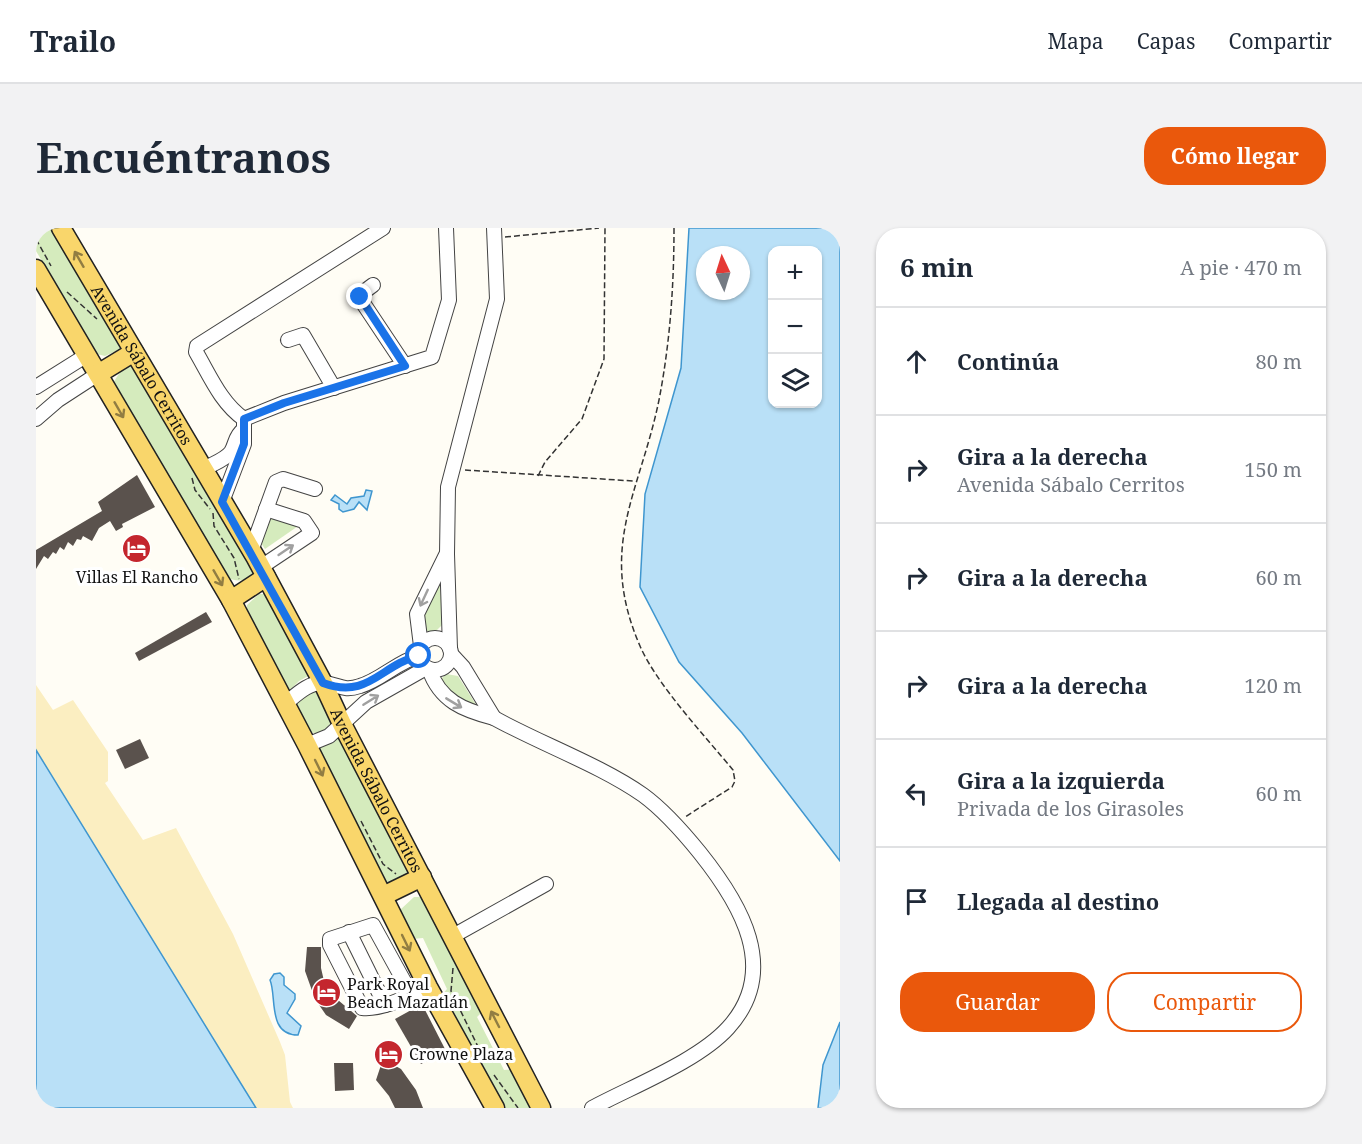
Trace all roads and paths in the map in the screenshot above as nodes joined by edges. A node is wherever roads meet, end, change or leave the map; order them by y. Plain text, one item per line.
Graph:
1 (61, 228) edge
2 (383, 228) edge
3 (446, 228) edge
4 (599, 228) edge
5 (605, 228) edge
6 (674, 228) edge
7 (495, 233) edge
8 (36, 239) edge
9 (44, 269) edge
10 (373, 285) dead end
11 (66, 292) dead end
12 (104, 324) dead end
13 (288, 340) dead end
14 (134, 352) junction
15 (87, 356) junction
16 (405, 366) junction
17 (98, 374) junction
18 (36, 387) edge
19 (334, 388) junction
20 (36, 419) edge
21 (244, 425) junction
22 (235, 455) junction
23 (451, 469) junction
24 (198, 470) junction
25 (538, 476) junction
26 (634, 481) junction
27 (315, 489) dead end
28 (222, 502) junction
29 (266, 509) junction
30 (251, 550) junction
31 (447, 554) junction
32 (264, 572) junction
33 (237, 596) junction
34 (451, 652) junction
35 (424, 660) junction
36 (323, 683) junction
37 (286, 702) junction
38 (494, 718) junction
39 (342, 724) junction
40 (308, 745) junction
41 (360, 819) dead end
42 (675, 824) junction
43 (415, 881) junction
44 (546, 884) dead end
45 (383, 896) junction
46 (349, 932) junction
47 (453, 936) junction
48 (453, 963) dead end
49 (420, 991) junction
50 (386, 1005) junction
51 (484, 1059) dead end
52 (491, 1072) dead end
53 (495, 1108) edge
54 (518, 1108) edge
55 (541, 1108) edge
56 (592, 1108) edge

14 -> 1 main road, Avenida Sábalo Cerritos
2 - 21 street
3 - 16 street
4 - 7 path
5 - 25 path
6 - 26 path
7 - 23 street
8 - 9 path
9 - 15 main road
10 - 16 street
11 - 12 path
13 - 19 street
14 - 17 main road
14 - 24 main road, Avenida Sábalo Cerritos
15 - 17 main road
15 - 18 street
16 - 19 street
17 - 20 street
17 -> 33 main road
19 - 21 street
21 - 22 street
22 - 24 street
22 - 28 street
23 - 25 path
23 - 31 street
24 - 28 main road, Avenida Sábalo Cerritos
24 - 33 path
25 - 26 path
26 - 42 path
27 - 29 street
28 - 30 main road, Avenida Sábalo Cerritos
29 - 30 street
32 -> 29 street
30 - 32 main road, Avenida Sábalo Cerritos
31 - 34 street
31 -> 35 street
32 - 33 main road
32 - 36 main road, Avenida Sábalo Cerritos
33 - 37 main road
34 - 35 street
34 - 35 street
34 - 38 street
35 - 36 street
35 -> 38 street
39 -> 35 street
36 - 37 street
36 - 39 main road, Avenida Sábalo Cerritos
37 - 40 main road
38 - 42 street
39 - 40 street
39 - 43 main road, Avenida Sábalo Cerritos
40 -> 45 main road
41 - 43 path
42 - 56 street
43 - 45 main road
43 - 47 main road, Avenida Sábalo Cerritos
44 - 47 street
45 -> 49 main road
46 - 49 street
46 - 50 street
46 - 50 street
55 -> 47 main road, Avenida Sábalo Cerritos
48 - 51 path
49 - 50 street
49 - 53 main road
52 - 54 path

